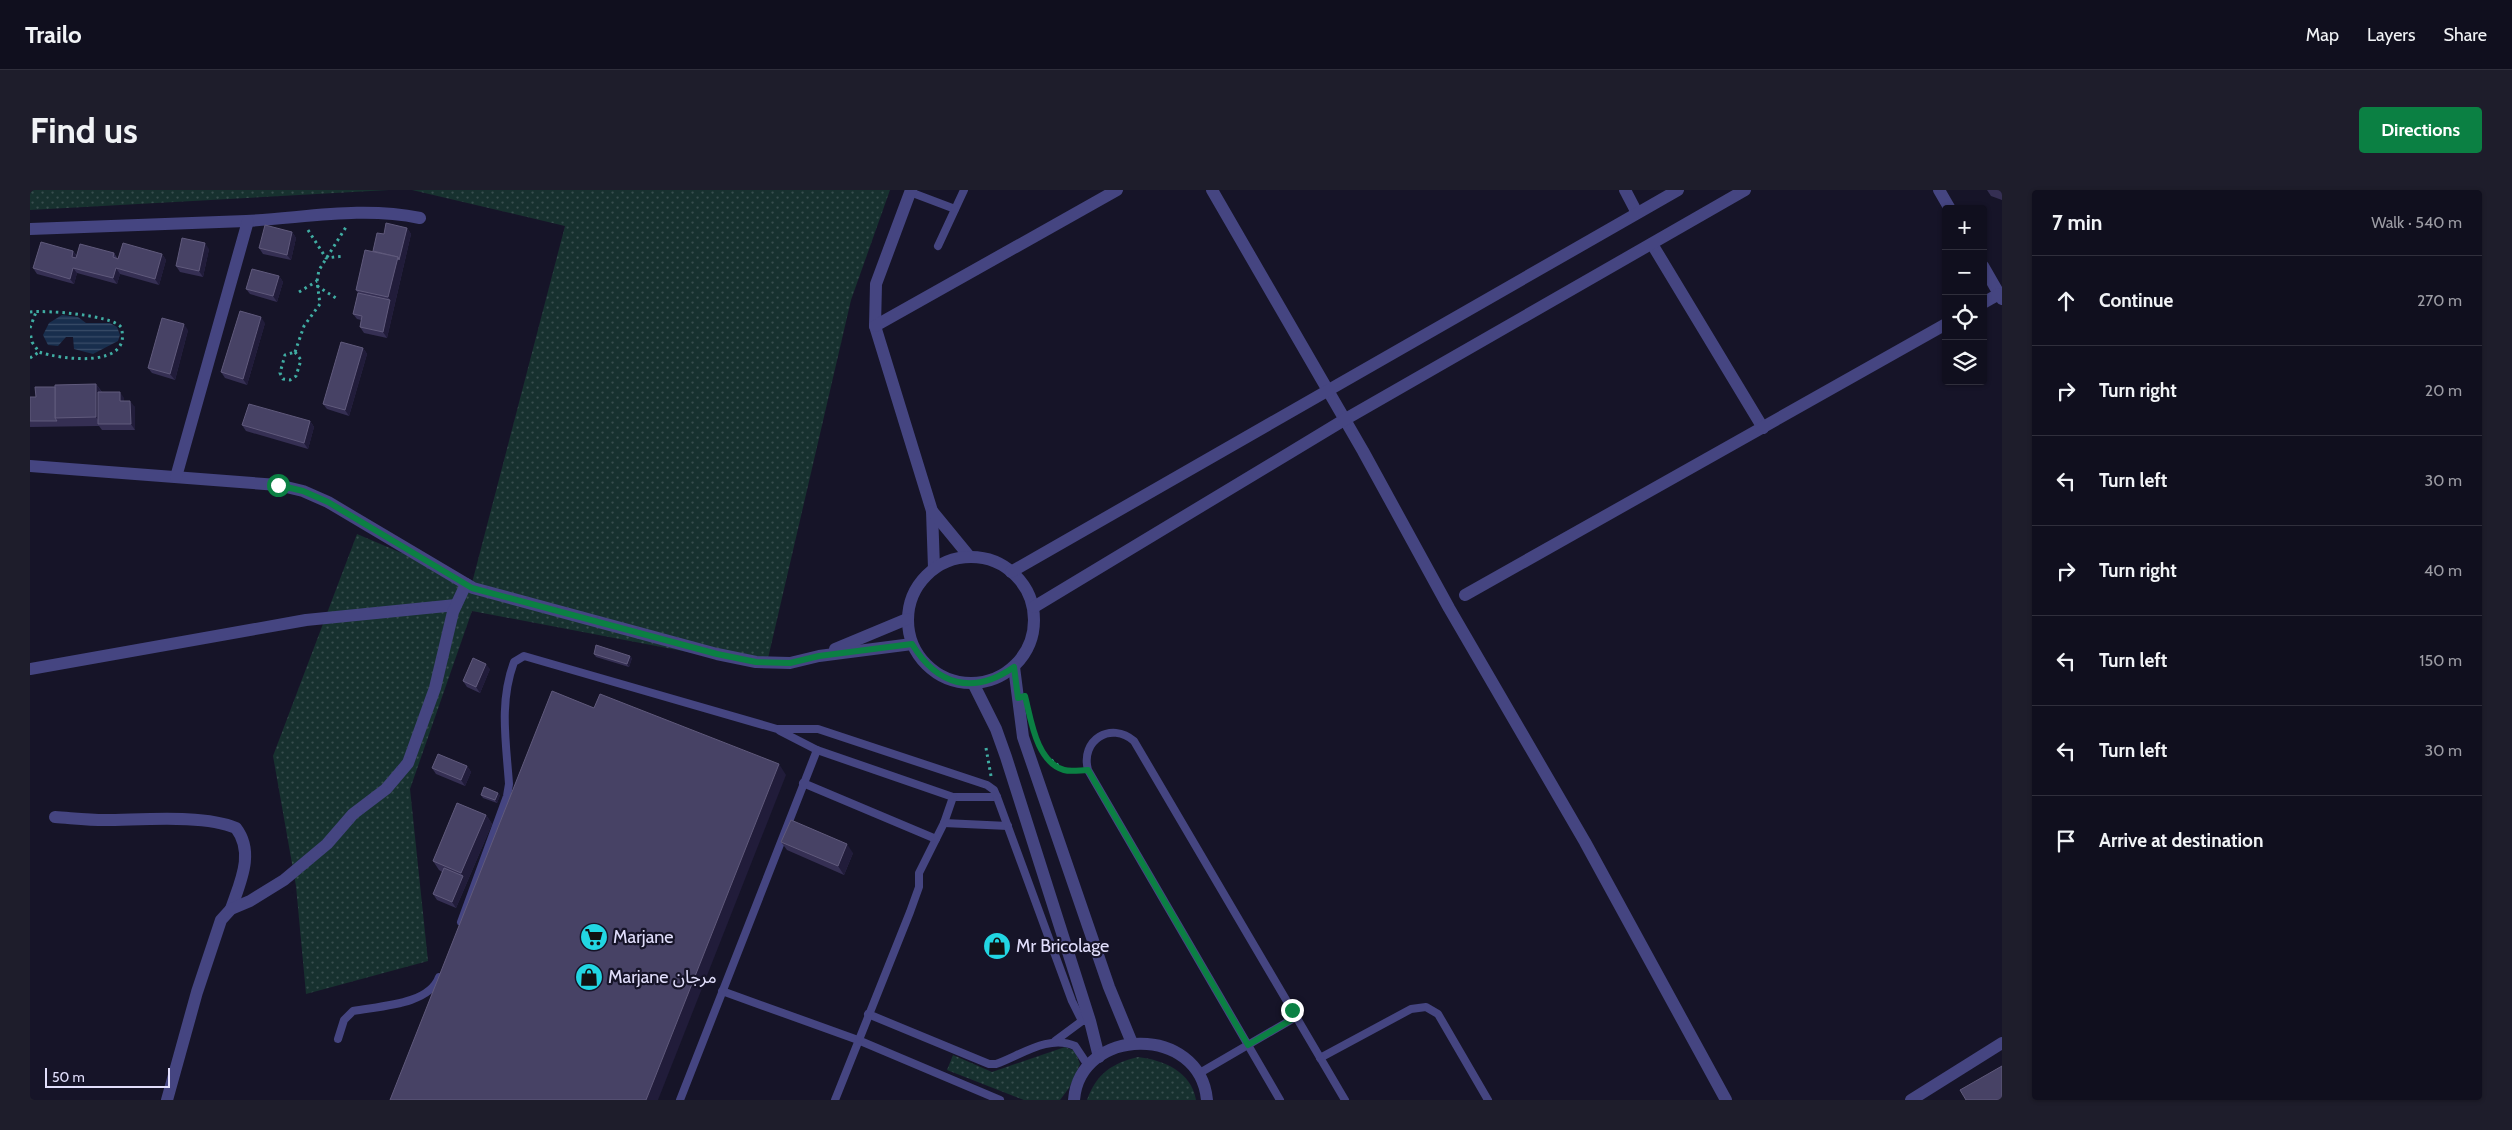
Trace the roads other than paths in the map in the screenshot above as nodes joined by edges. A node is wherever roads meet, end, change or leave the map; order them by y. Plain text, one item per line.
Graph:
1 (964, 190) edge
2 (1117, 190) edge
3 (1212, 190) edge
4 (1625, 190) edge
5 (1678, 190) edge
6 (1745, 190) edge
7 (1940, 190) edge
8 (910, 191) edge
9 (1948, 205) edge
10 (955, 209) junction
11 (1637, 213) junction
12 (420, 218) dead end
13 (248, 220) junction
14 (30, 229) edge
15 (1652, 244) junction
16 (938, 246) dead end
17 (1987, 273) edge
18 (2000, 297) edge
19 (1987, 302) edge
20 (875, 326) junction
21 (1942, 326) edge
22 (1327, 389) junction
23 (1344, 420) junction
24 (1763, 428) junction
25 (30, 466) edge
26 (176, 477) junction
27 (932, 511) junction
28 (969, 556) junction
29 (934, 568) junction
30 (1011, 572) junction
31 (466, 584) junction
32 (1465, 595) dead end
33 (456, 605) junction
34 (1034, 607) junction
35 (907, 619) junction
36 (912, 644) junction
37 (819, 656) junction
38 (1014, 667) junction
39 (30, 669) edge
40 (973, 683) junction
41 (777, 729) junction
42 (817, 750) junction
43 (803, 783) junction
44 (953, 797) junction
45 (998, 797) junction
46 (55, 817) dead end
47 (944, 822) junction
48 (1008, 826) junction
49 (936, 839) junction
50 (231, 909) junction
51 (458, 929) edge
52 (444, 966) edge
53 (722, 992) junction
54 (868, 1014) junction
55 (1296, 1017) junction
56 (1086, 1021) junction
57 (338, 1039) dead end
58 (858, 1040) junction
59 (1053, 1042) junction
60 (1132, 1043) junction
61 (2002, 1043) edge
62 (1248, 1045) junction
63 (1099, 1057) junction
64 (1320, 1058) junction
65 (1089, 1067) junction
66 (1198, 1074) junction
67 (167, 1100) edge
68 (680, 1100) edge
69 (835, 1100) edge
70 (1000, 1100) edge
71 (1074, 1100) edge
72 (1207, 1100) edge
73 (1280, 1100) edge
74 (1345, 1100) edge
75 (1488, 1100) edge
76 (1726, 1100) edge
77 (1911, 1100) edge

1 - 10 lane
2 - 20 street
3 - 22 street
4 - 11 street
5 - 11 street
6 - 15 street
7 - 9 street
8 - 10 lane
8 - 20 street
10 - 16 lane
11 - 22 street
12 - 13 street
13 - 14 street
13 - 26 street
15 - 23 street
15 - 24 street
17 - 18 street
18 - 19 street
20 - 27 street
21 - 24 street
22 - 23 street
22 - 30 street
23 - 34 street
23 - 76 street
24 - 32 street
25 - 26 street
26 - 31 street
27 - 28 street
27 - 29 street
28 - 29 street
28 - 30 street
29 - 35 street
30 - 34 street
31 - 33 street
31 - 37 street
33 - 39 street
33 - 50 street
34 - 38 street
35 - 36 street
35 - 37 street
36 - 37 street
36 - 40 street
38 - 40 street
38 - 60 street
40 - 56 street
41 - 42 lane
41 - 45 lane
41 - 51 lane
42 - 43 lane
42 - 44 lane
43 - 49 lane
43 - 53 lane
44 - 45 lane
44 - 47 lane
45 - 48 lane
46 - 50 street
47 - 48 lane
47 - 49 lane
48 - 56 lane
49 - 54 lane
50 - 67 street
52 - 57 lane
53 - 58 lane
53 - 68 lane
54 - 58 lane
54 - 59 lane
55 - 62 lane
55 - 62 lane
55 - 64 lane
56 - 59 lane
56 - 63 street
58 - 69 lane
58 - 70 lane
59 - 65 lane
60 - 63 street
60 - 66 street
61 - 77 street
62 - 66 lane
62 - 73 lane
63 - 65 street
64 - 74 lane
64 - 75 lane
65 - 71 street
66 - 72 street

